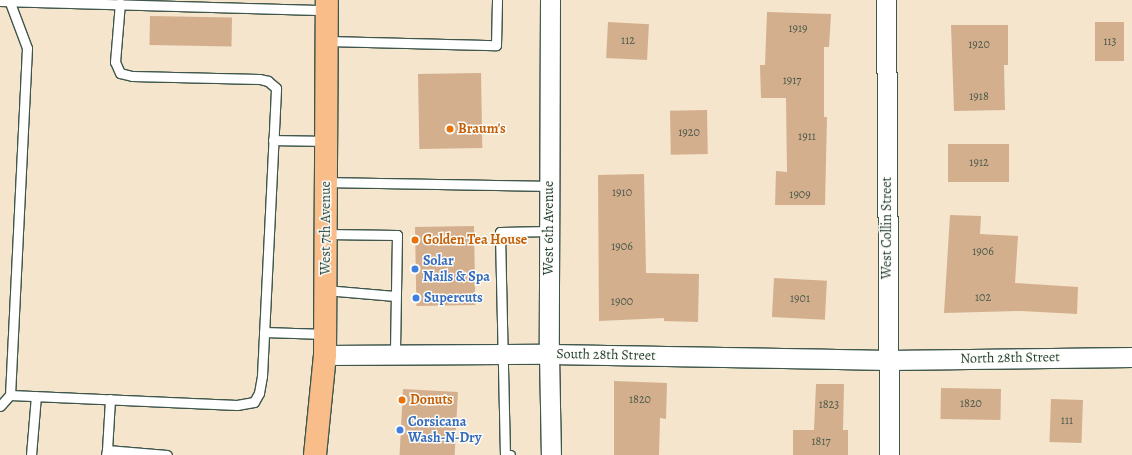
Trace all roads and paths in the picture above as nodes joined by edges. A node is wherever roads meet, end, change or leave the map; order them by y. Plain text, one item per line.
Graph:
1 (497, 0) edge
2 (550, 0) edge
3 (886, 0) edge
4 (6, 1) edge
5 (120, 3) junction
6 (327, 5) edge
7 (327, 41) junction
8 (273, 140) junction
9 (326, 141) junction
10 (326, 182) junction
11 (549, 186) junction
12 (549, 231) junction
13 (326, 234) junction
14 (325, 290) junction
15 (396, 296) junction
16 (264, 332) junction
17 (325, 345) junction
18 (503, 354) junction
19 (549, 354) junction
20 (395, 355) junction
21 (1132, 356) edge
22 (888, 360) junction
23 (10, 394) junction
24 (36, 396) junction
25 (110, 399) junction
26 (0, 406) edge
27 (106, 452) edge
28 (31, 455) edge
29 (167, 455) edge
30 (316, 455) edge
31 (510, 455) edge
32 (551, 455) edge
33 (889, 455) edge

1 - 7 lane
2 - 11 street, West 6th Avenue
3 - 22 street, West Collin Street
4 - 5 lane
4 - 23 lane
5 - 6 lane
5 - 8 lane
6 - 7 main road, West 7th Avenue
7 - 9 main road, West 7th Avenue
8 - 9 lane
8 - 16 lane
9 - 10 main road, West 7th Avenue
10 - 11 lane
10 - 13 main road, West 7th Avenue
11 - 12 street, West 6th Avenue
12 - 18 lane
12 - 19 street, West 6th Avenue
13 - 14 main road, West 7th Avenue
13 - 15 lane
14 - 15 lane
14 - 17 main road, West 7th Avenue
15 - 20 lane
16 - 17 lane
16 - 25 lane
17 - 20 street, South 28th Street
17 - 30 main road, West 7th Avenue
18 - 19 street, South 28th Street
18 - 20 street, South 28th Street
18 - 31 lane
19 - 22 street, South 28th Street
19 - 32 street, West 6th Avenue
21 - 22 street, North 28th Street
22 - 33 street, West Collin Street
23 - 24 lane
23 - 26 lane
24 - 25 lane
24 - 28 lane
25 - 27 lane
27 - 29 lane

